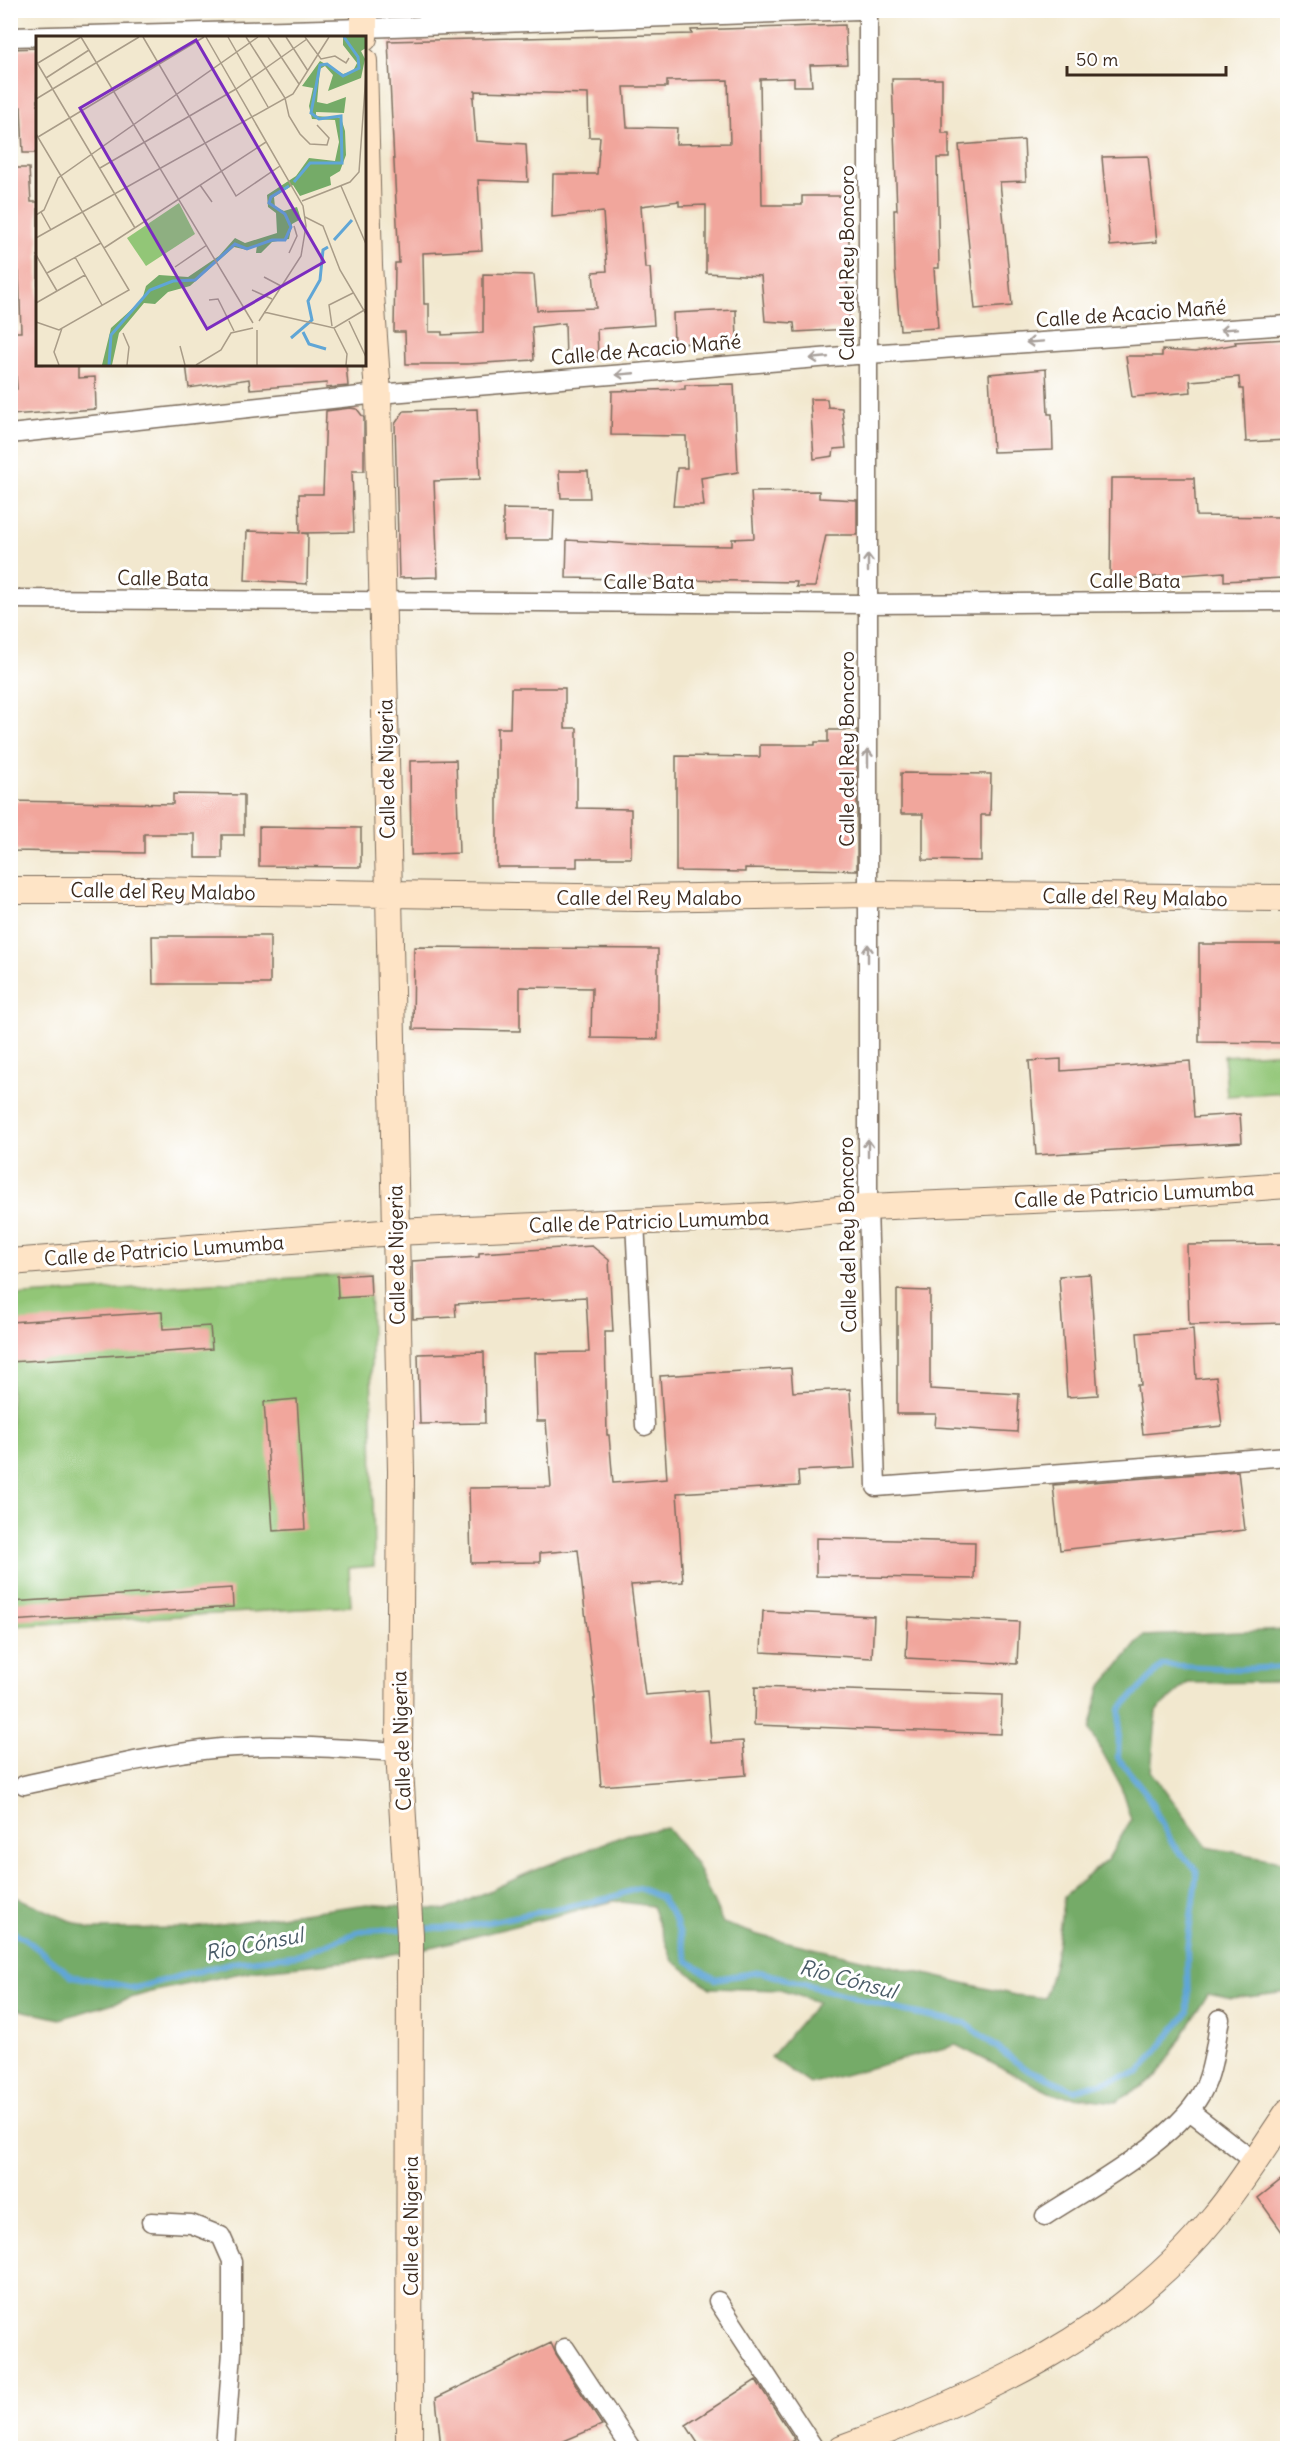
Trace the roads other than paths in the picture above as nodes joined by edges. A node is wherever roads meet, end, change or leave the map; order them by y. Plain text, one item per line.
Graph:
1 (858, 10) edge
2 (868, 10) edge
3 (364, 25) edge
4 (36, 36) edge
5 (40, 36) edge
6 (10, 37) edge
7 (366, 143) edge
8 (1287, 325) edge
9 (868, 354) junction
10 (378, 394) junction
11 (10, 434) edge
12 (10, 599) edge
13 (1287, 601) edge
14 (383, 603) junction
15 (868, 604) junction
16 (10, 890) edge
17 (868, 894) junction
18 (389, 895) junction
19 (1287, 898) edge
20 (1287, 1185) edge
21 (868, 1207) junction
22 (635, 1221) junction
23 (395, 1232) junction
24 (10, 1262) edge
25 (645, 1426) dead end
26 (1287, 1456) edge
27 (399, 1752) junction
28 (24, 1785) dead end
29 (1220, 2019) dead end
30 (1191, 2112) junction
31 (1287, 2112) edge
32 (1254, 2161) junction
33 (1045, 2216) dead end
34 (151, 2222) dead end
35 (718, 2301) dead end
36 (565, 2348) dead end
37 (225, 2448) edge
38 (410, 2448) edge
39 (631, 2448) edge
40 (814, 2448) edge
41 (842, 2448) edge

1 - 3 street
2 - 9 street, Calle del Rey Boncoro
3 - 5 street
4 - 6 street
7 - 10 street, Calle de Nigeria
8 -> 9 street, Calle de Acacio Mañé
9 -> 10 street, Calle de Acacio Mañé
15 -> 9 street, Calle del Rey Boncoro
10 - 11 street, Calle de Acacio Mañé
10 - 14 street, Calle de Nigeria
12 - 14 street, Calle Bata
13 - 15 street, Calle Bata
14 - 15 street, Calle Bata
14 - 18 street, Calle de Nigeria
17 -> 15 street, Calle del Rey Boncoro
16 - 18 street, Calle del Rey Malabo
17 - 18 street, Calle del Rey Malabo
17 - 19 street, Calle del Rey Malabo
21 -> 17 street, Calle del Rey Boncoro
18 - 23 street, Calle de Nigeria
20 - 21 street, Calle de Patricio Lumumba
21 - 22 street, Calle de Patricio Lumumba
21 - 26 street, Calle del Rey Boncoro
22 - 23 street, Calle de Patricio Lumumba
22 - 25 street
23 - 24 street, Calle de Patricio Lumumba
23 - 27 street, Calle de Nigeria
27 - 28 street
27 - 38 street, Calle de Nigeria
29 - 30 street
30 - 32 street
30 - 33 street
31 - 32 street
32 - 41 street
34 - 37 street
35 - 40 street
36 - 39 street

